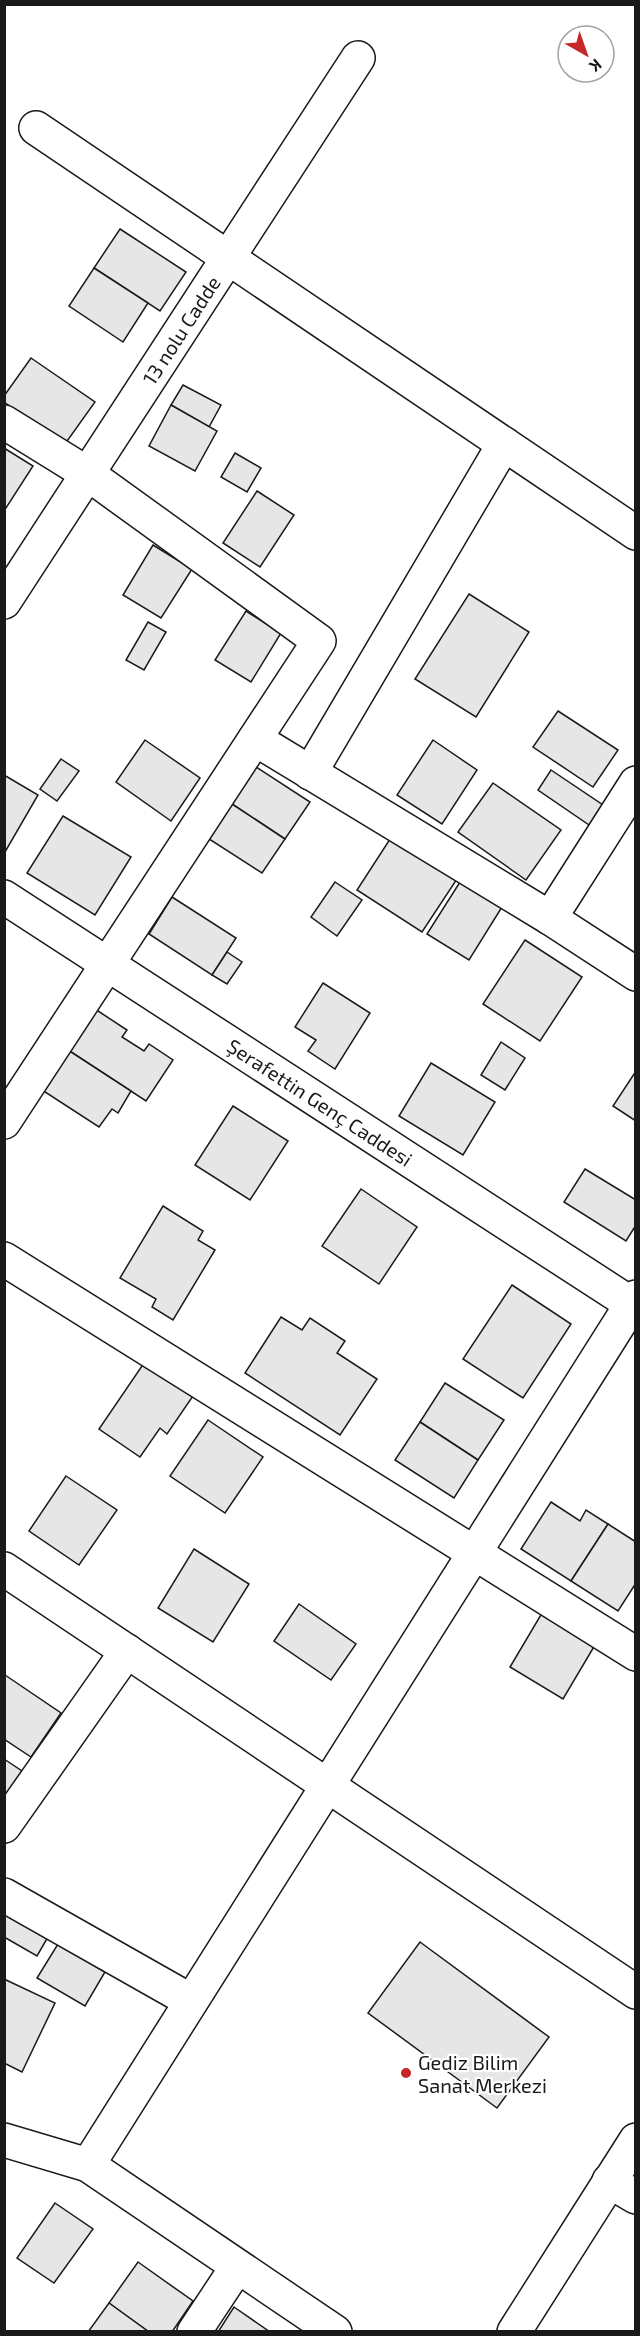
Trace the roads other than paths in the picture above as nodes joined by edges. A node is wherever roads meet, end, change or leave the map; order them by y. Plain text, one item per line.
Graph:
1 (358, 58) dead end
2 (36, 128) dead end
3 (228, 258) junction
4 (4, 422) edge
5 (504, 444) junction
6 (88, 474) junction
7 (636, 533) edge
8 (4, 602) edge
9 (255, 739) junction
10 (310, 773) junction
11 (636, 783) edge
12 (4, 897) edge
13 (550, 918) junction
14 (108, 964) junction
15 (636, 974) edge
16 (4, 1122) edge
17 (4, 1258) edge
18 (634, 1303) edge
19 (474, 1553) junction
20 (4, 1569) edge
21 (127, 1651) junction
22 (636, 1654) edge
23 (327, 1785) junction
24 (4, 1826) edge
25 (4, 1895) edge
26 (636, 1992) edge
27 (191, 2001) junction
28 (4, 2140) edge
29 (636, 2140) edge
30 (88, 2165) junction
31 (622, 2189) edge
32 (237, 2266) junction
33 (194, 2331) edge
34 (335, 2331) edge
35 (514, 2331) edge

1 - 3 street, 13 nolu Cadde
2 - 3 street
3 - 5 street
3 - 6 street, 13 nolu Cadde
4 - 6 street
5 - 7 street
5 - 10 street
6 - 8 street, 13 nolu Cadde
6 - 9 street
9 - 10 street
9 - 14 street
10 - 13 street
11 - 13 street
12 - 14 street, Şerafettin Genç Caddesi
13 - 15 street
14 - 16 street
14 - 18 street, Şerafettin Genç Caddesi
17 - 19 street
18 - 19 street
19 - 22 street
19 - 23 street
20 - 21 street
21 - 23 street
21 - 24 street
23 - 26 street
23 - 27 street
25 - 27 street
27 - 30 street
28 - 30 street
29 - 31 street
30 - 32 street
31 - 35 street
32 - 33 street
32 - 34 street

